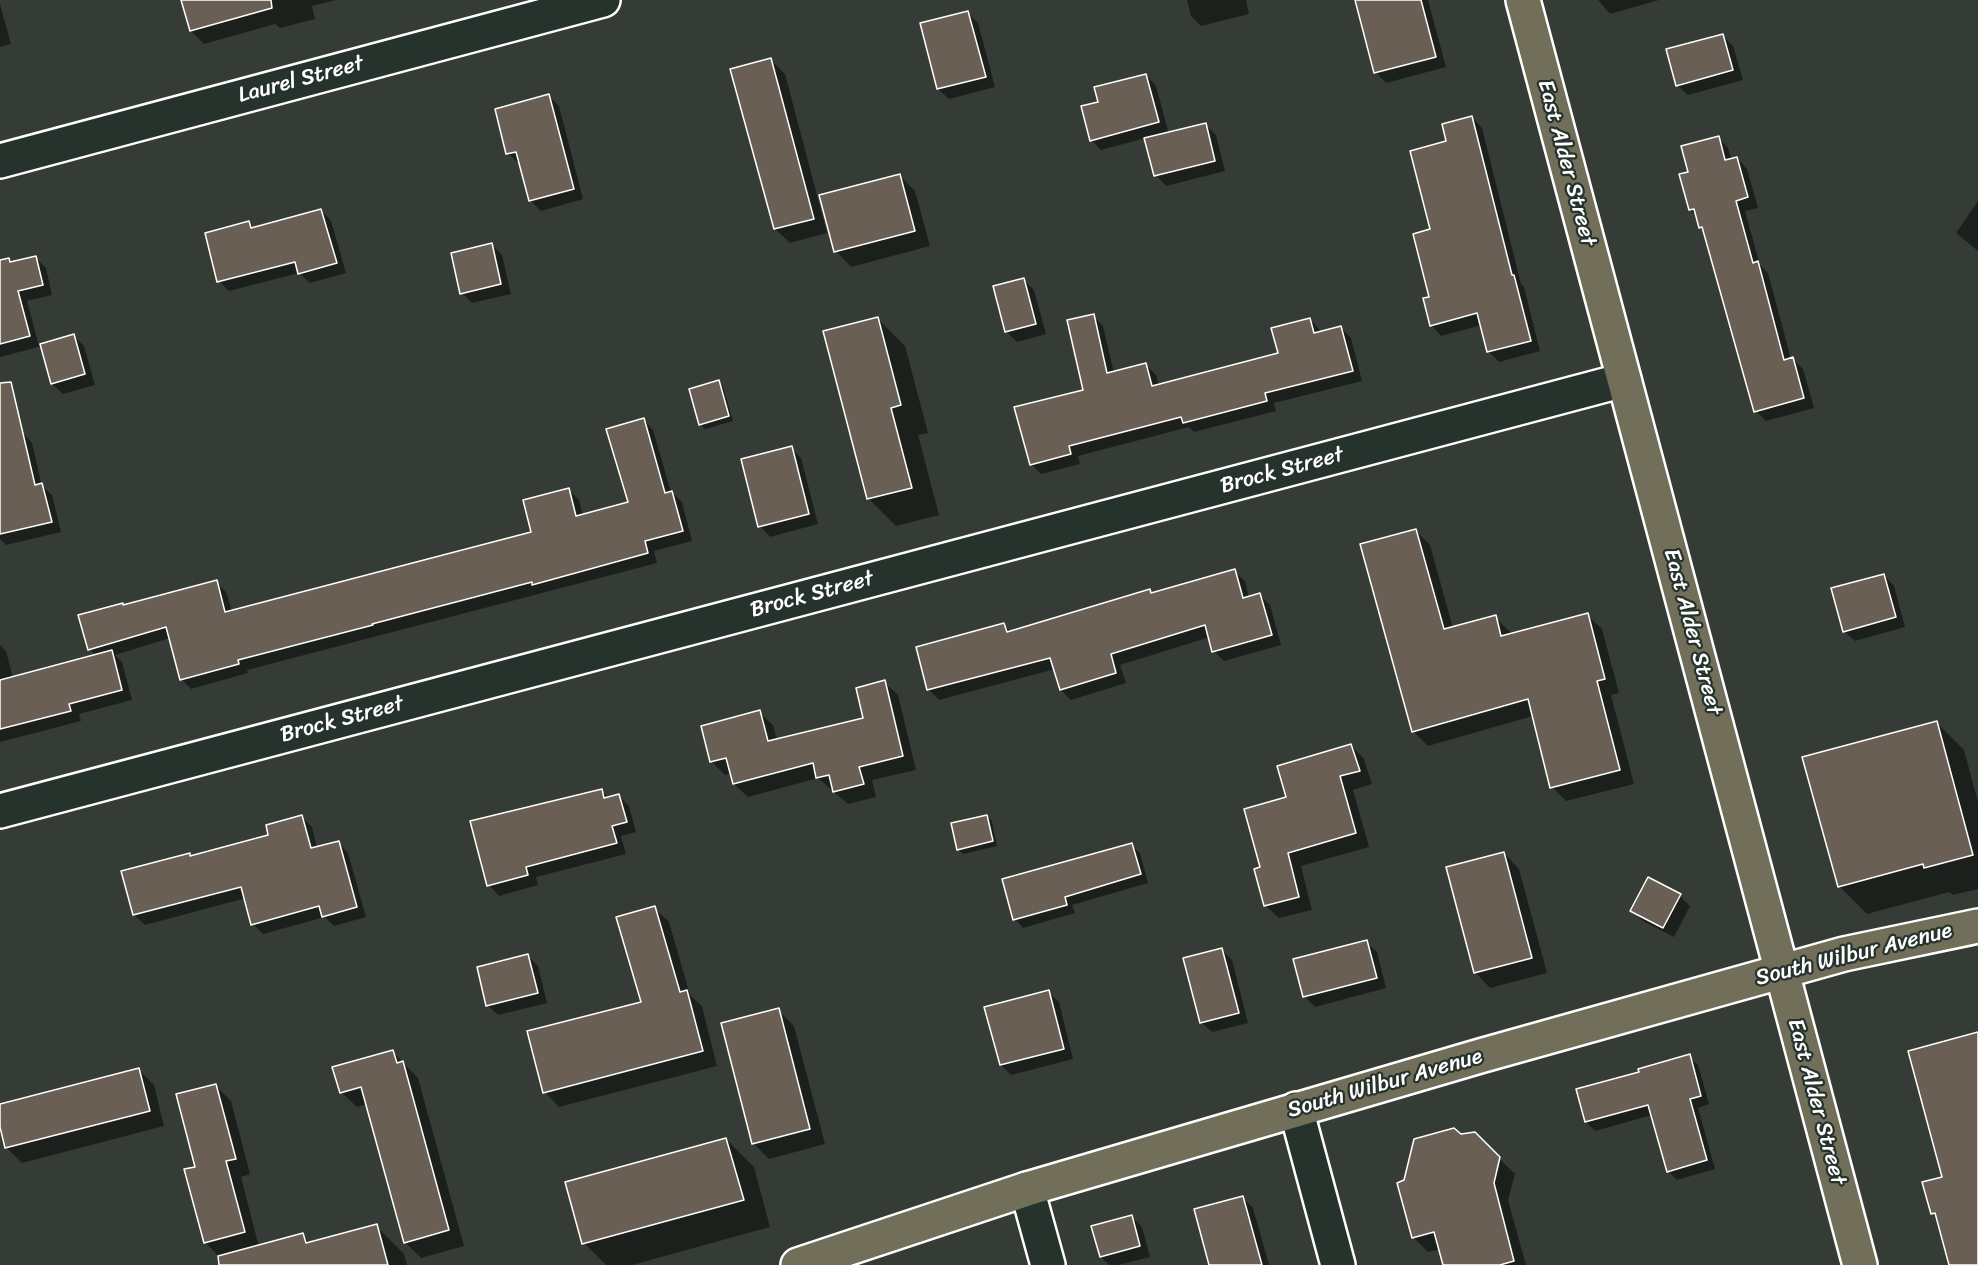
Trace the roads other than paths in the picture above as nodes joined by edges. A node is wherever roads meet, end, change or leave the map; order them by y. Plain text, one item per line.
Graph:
1 (603, 0) edge
2 (1523, 0) edge
3 (0, 161) edge
4 (1624, 380) junction
5 (0, 811) edge
6 (1978, 926) edge
7 (1781, 971) junction
8 (1296, 1109) junction
9 (1028, 1189) junction
10 (798, 1265) edge
11 (1048, 1265) edge
12 (1338, 1265) edge
13 (1860, 1265) edge

1 - 3 street, Laurel Street
2 - 4 main road, East Alder Street
4 - 5 street, Brock Street
4 - 7 main road, East Alder Street
6 - 7 main road, South Wilbur Avenue
7 - 8 main road, South Wilbur Avenue
7 - 13 main road, East Alder Street
8 - 9 main road, South Wilbur Avenue
8 - 12 street
9 - 10 main road, South Wilbur Avenue
9 - 11 street

